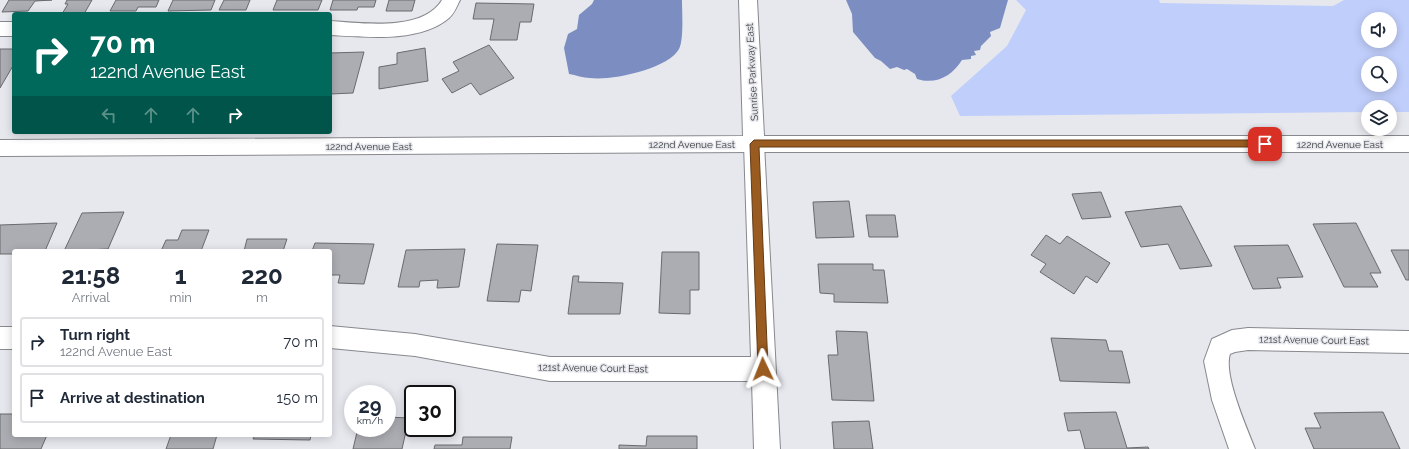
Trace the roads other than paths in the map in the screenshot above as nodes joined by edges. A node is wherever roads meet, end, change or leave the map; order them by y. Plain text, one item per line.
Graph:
1 (451, 0) edge
2 (748, 0) edge
3 (332, 28) edge
4 (0, 29) edge
5 (12, 29) edge
6 (754, 144) junction
7 (1409, 144) edge
8 (0, 148) edge
9 (332, 337) edge
10 (0, 338) edge
11 (12, 338) edge
12 (1409, 342) edge
13 (763, 369) junction
14 (767, 449) edge
15 (1242, 449) edge

1 - 3 main road
2 - 6 main road, Sunrise Parkway East
4 - 5 main road
6 - 7 main road, 122nd Avenue East
6 - 8 main road, 122nd Avenue East
6 - 13 main road, Sunrise Parkway East
9 - 13 main road, 121st Avenue Court East
10 - 11 main road
12 - 15 main road, 121st Avenue Court East
13 - 14 main road, Sunrise Parkway East

